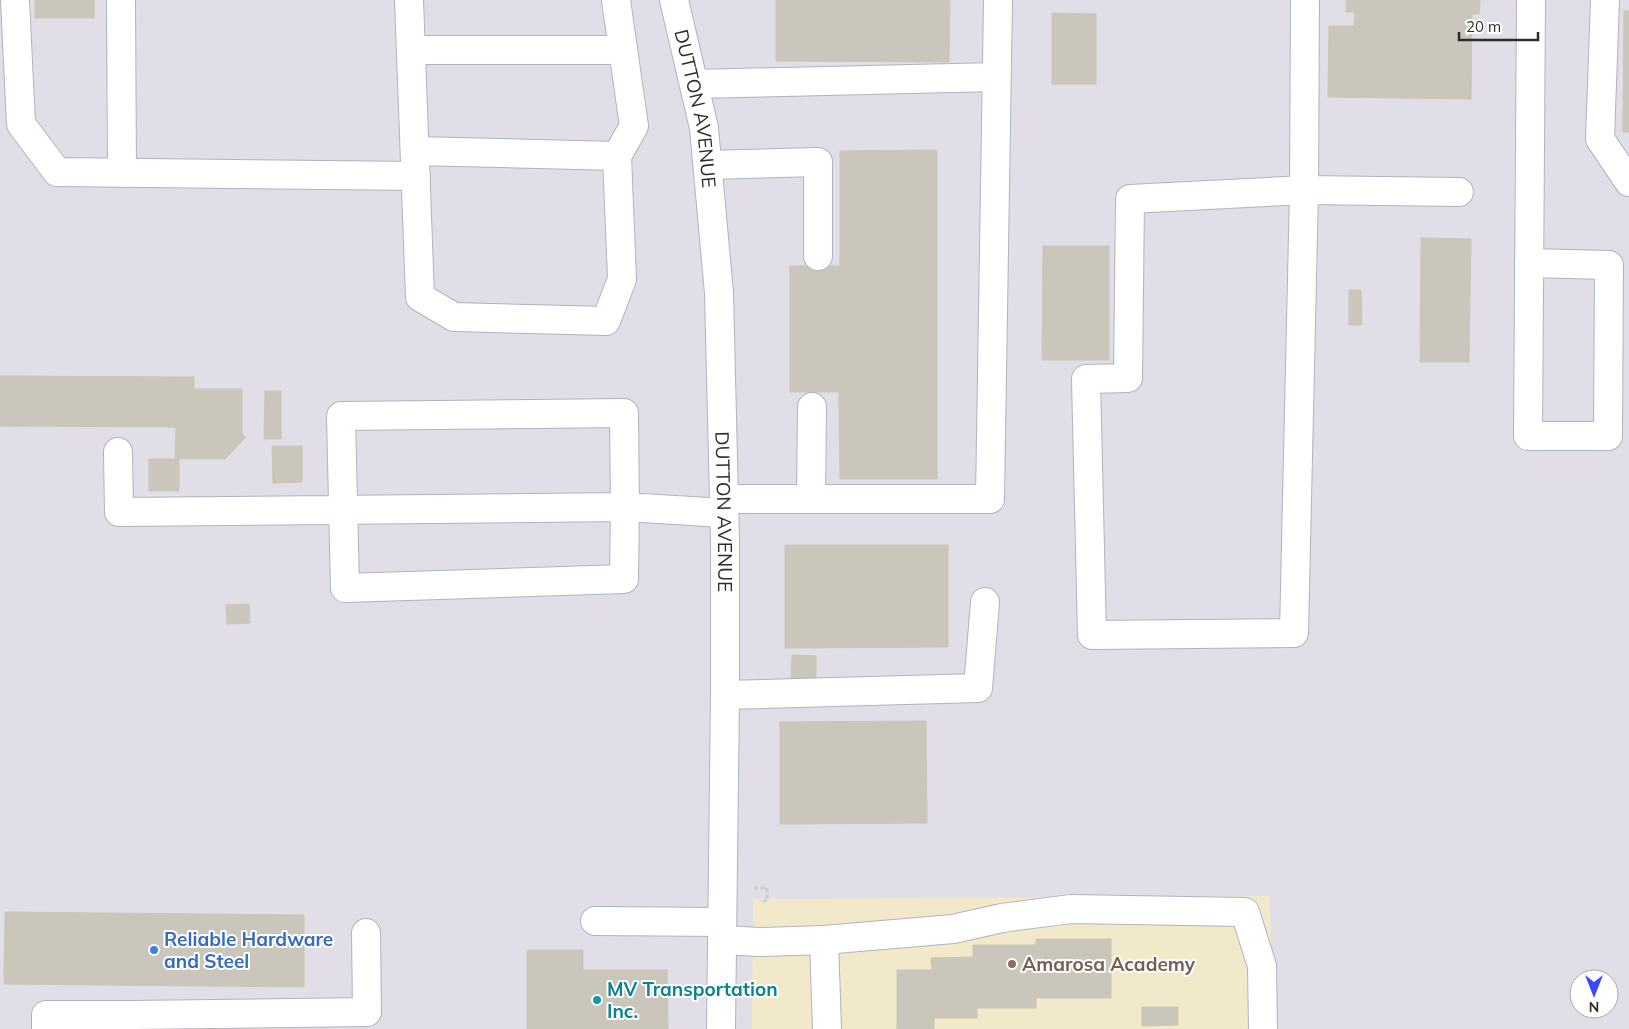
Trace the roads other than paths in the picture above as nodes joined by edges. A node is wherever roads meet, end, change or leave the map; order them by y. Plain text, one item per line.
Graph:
1 (16, 0) edge
2 (121, 0) edge
3 (409, 0) edge
4 (616, 0) edge
5 (674, 0) edge
6 (998, 0) edge
7 (1305, 0) edge
8 (1531, 0) edge
9 (1605, 0) edge
10 (411, 50) junction
11 (623, 50) junction
12 (996, 77) junction
13 (694, 84) junction
14 (617, 156) junction
15 (415, 163) junction
16 (708, 165) junction
17 (122, 173) junction
18 (1629, 182) edge
19 (1304, 190) junction
20 (1459, 192) dead end
21 (818, 256) dead end
22 (1529, 263) junction
23 (812, 407) dead end
24 (118, 452) dead end
25 (811, 499) junction
26 (724, 506) junction
27 (625, 507) junction
28 (344, 510) junction
29 (986, 602) dead end
30 (725, 695) junction
31 (595, 921) dead end
32 (722, 931) junction
33 (366, 933) dead end
34 (824, 940) junction
35 (367, 1021) edge
36 (132, 1022) edge
37 (46, 1029) edge
38 (721, 1029) edge
39 (827, 1029) edge
40 (1263, 1029) edge

1 - 17 street
2 - 17 street
3 - 10 street
4 - 11 street
5 - 13 street, DUTTON AVENUE
6 - 12 street
7 - 19 street
8 - 22 street
9 - 18 street
10 - 11 street
10 - 15 street
11 - 14 street
12 - 13 street
12 - 25 street
13 - 16 street, DUTTON AVENUE
14 - 15 street
14 - 15 street
15 - 17 street
16 - 21 street
16 - 26 street, DUTTON AVENUE
19 - 19 street
19 - 20 street
22 - 22 street
23 - 25 street
24 - 28 street
25 - 26 street
26 - 27 street
26 - 30 street, DUTTON AVENUE
27 - 28 street
27 - 28 street
27 - 28 street
29 - 30 street
30 - 32 street, DUTTON AVENUE
31 - 32 street
32 - 34 street
32 - 38 street, DUTTON AVENUE
33 - 35 street
34 - 39 street
34 - 40 street
35 - 36 street
36 - 37 street

